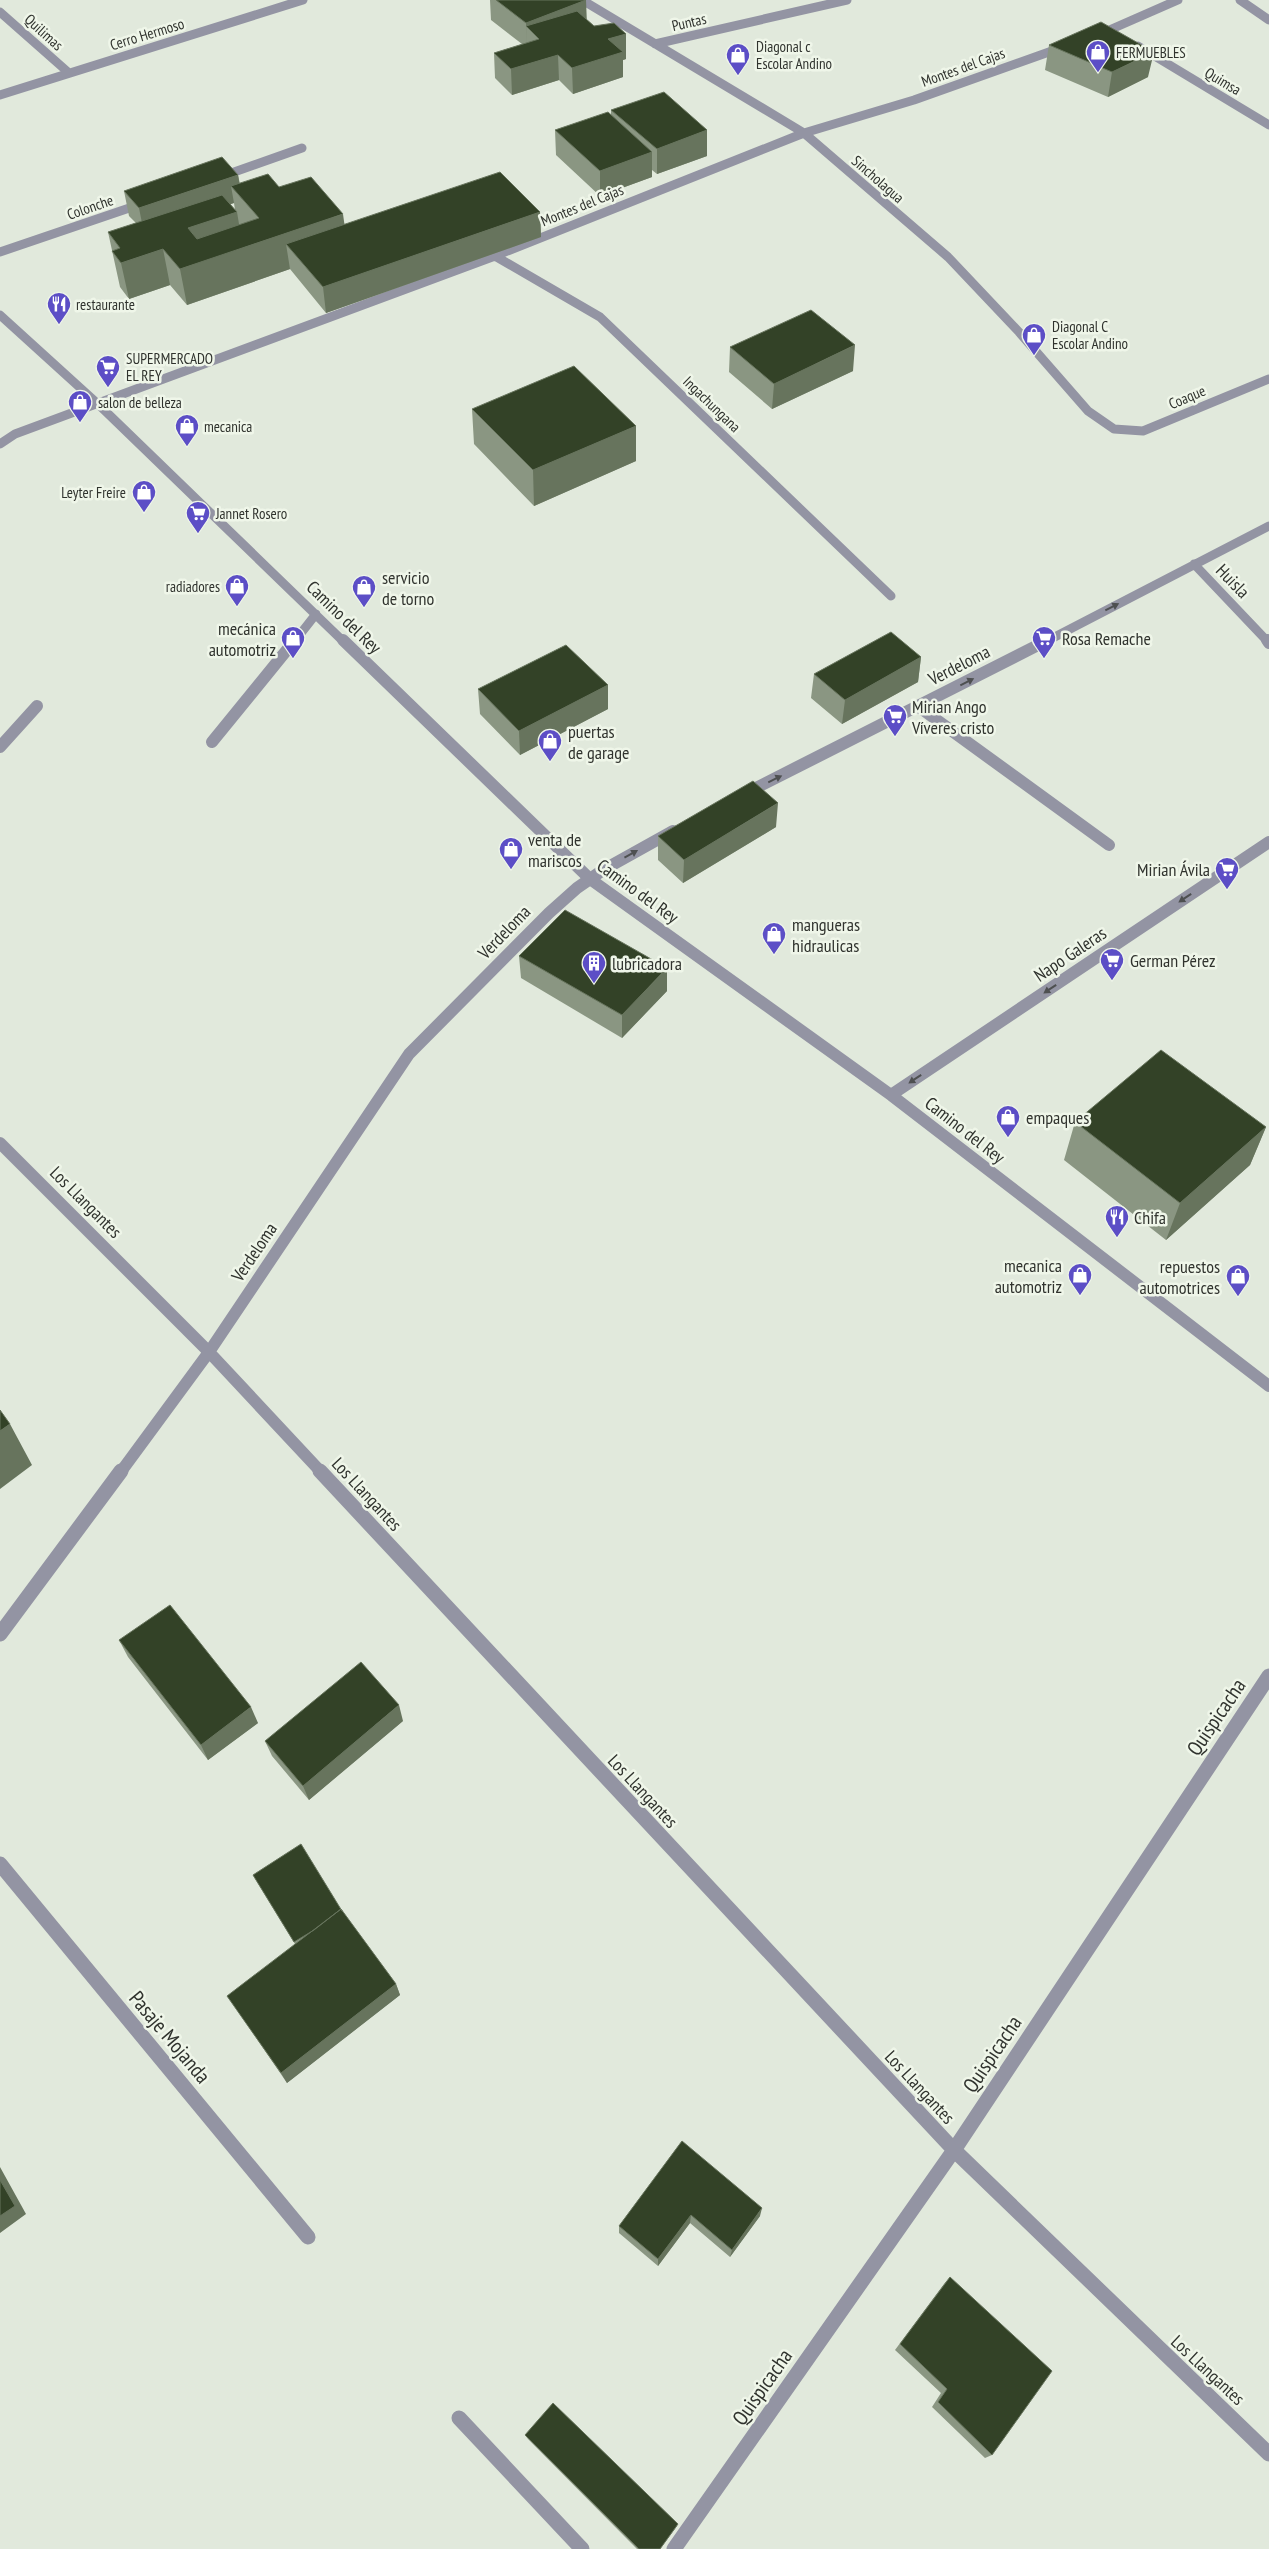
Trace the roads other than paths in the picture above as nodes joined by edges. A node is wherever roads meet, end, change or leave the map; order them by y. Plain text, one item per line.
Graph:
1 (303, 0) edge
2 (582, 0) edge
3 (847, 0) edge
4 (1178, 0) edge
5 (1240, 0) edge
6 (0, 12) edge
7 (1269, 20) edge
8 (1112, 30) junction
9 (1121, 35) edge
10 (1088, 39) edge
11 (1129, 40) edge
12 (654, 44) junction
13 (1072, 44) edge
14 (69, 73) junction
15 (0, 95) edge
16 (1269, 125) edge
17 (804, 133) junction
18 (302, 148) dead end
19 (208, 181) edge
20 (151, 200) edge
21 (0, 252) edge
22 (494, 256) junction
23 (0, 315) edge
24 (1269, 379) edge
25 (98, 404) junction
26 (1114, 428) joint
27 (0, 444) edge
28 (1269, 526) edge
29 (1194, 564) junction
30 (891, 596) dead end
31 (316, 614) junction
32 (1269, 643) edge
33 (37, 706) dead end
34 (919, 707) junction
35 (212, 742) dead end
36 (0, 747) edge
37 (735, 798) edge
38 (684, 825) edge
39 (1269, 842) edge
40 (1109, 845) dead end
41 (590, 879) junction
42 (891, 1095) junction
43 (0, 1143) edge
44 (209, 1352) junction
45 (1269, 1386) edge
46 (0, 1634) edge
47 (1269, 1676) edge
48 (0, 1864) edge
49 (954, 2150) junction
50 (308, 2237) dead end
51 (458, 2418) dead end
52 (1269, 2454) edge
53 (582, 2549) edge
54 (674, 2549) edge

1 - 14 street, Cerro Hermoso
2 - 12 street, Sincholagua
3 - 12 street, Puntas
4 - 8 street
5 - 7 street
6 - 14 street, Quilimas
8 - 9 street
8 - 10 street
11 - 16 street, Quimsa
12 - 17 street, Sincholagua
13 - 17 street, Montes del Cajas
14 - 15 street, Cerro Hermoso
17 - 22 street, Montes del Cajas
17 - 26 street, Sincholagua
18 - 19 street
20 - 21 street, Colonche
22 - 25 street, Montes del Cajas
22 - 30 street, Ingachungana
23 - 25 street, Camino del Rey
24 - 26 street, Coaque
25 - 27 street, Montes del Cajas
25 - 31 street, Camino del Rey
28 - 29 street, Verdeloma
29 - 32 street, Huisla
34 -> 29 street, Verdeloma
31 - 35 street
31 - 41 street, Camino del Rey
33 - 36 street
37 -> 34 street, Verdeloma
34 - 40 street
41 -> 38 street, Verdeloma
39 -> 42 street, Napo Galeras
41 - 42 street, Camino del Rey
41 - 44 street, Verdeloma
42 - 45 street, Camino del Rey
43 - 44 street, Los Llangantes
44 - 46 street, Verdeloma
44 - 49 street, Los Llangantes
47 - 49 street, Quispicacha
48 - 50 street, Pasaje Mojanda
49 - 52 street, Los Llangantes
49 - 54 street, Quispicacha
51 - 53 street

